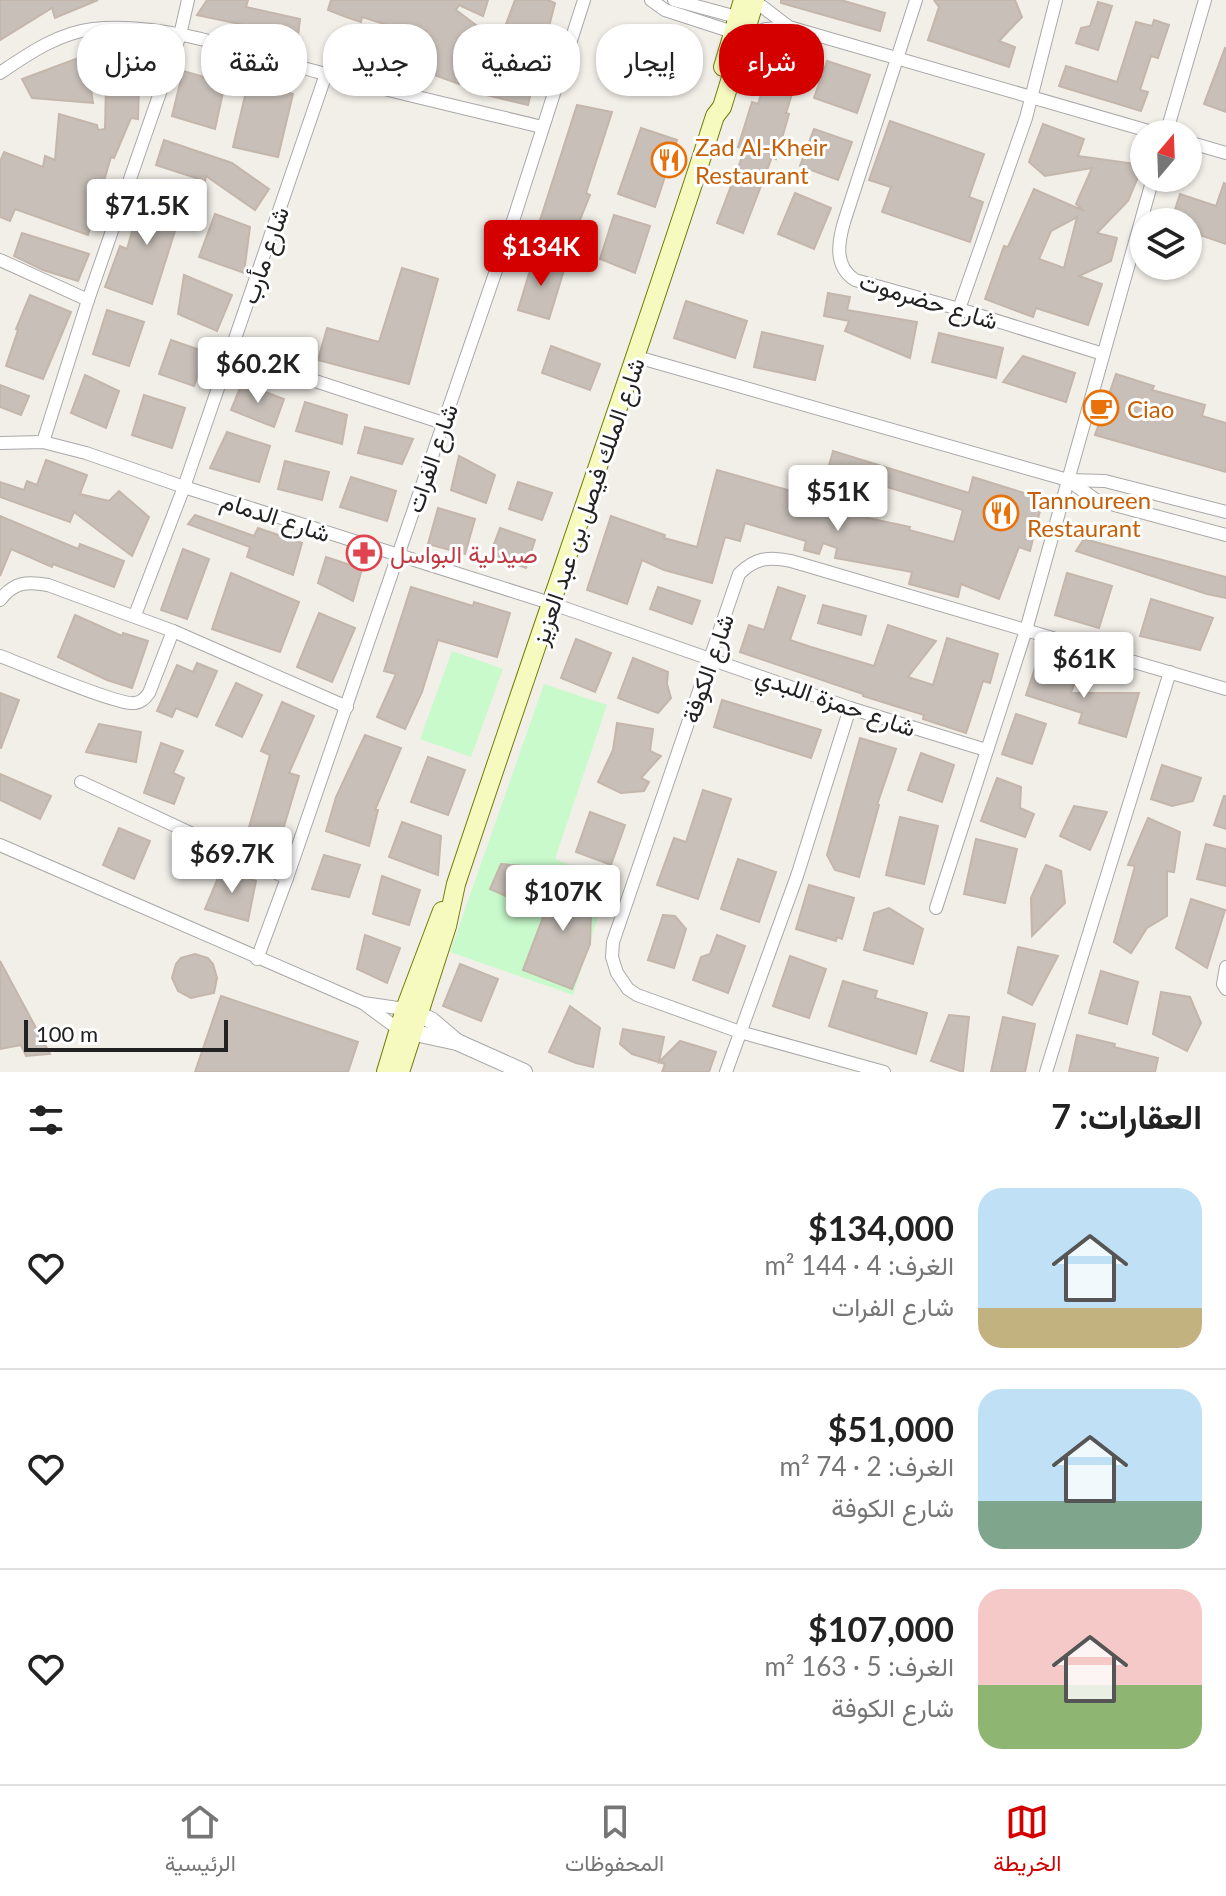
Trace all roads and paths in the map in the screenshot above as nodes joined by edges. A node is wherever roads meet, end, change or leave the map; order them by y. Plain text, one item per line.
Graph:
1 (188, 0) edge
2 (584, 0) edge
3 (653, 0) edge
4 (674, 0) edge
5 (916, 0) edge
6 (1056, 0) edge
7 (1205, 0) edge
8 (745, 15) edge
9 (183, 24) edge
10 (778, 24) edge
11 (77, 33) edge
12 (185, 36) edge
13 (824, 37) edge
14 (897, 59) junction
15 (0, 73) edge
16 (323, 73) edge
17 (323, 83) edge
18 (159, 96) edge
19 (416, 96) edge
20 (1032, 97) junction
21 (1170, 120) edge
22 (1130, 126) edge
23 (542, 127) junction
24 (1202, 146) edge
25 (1226, 153) edge
26 (1149, 192) edge
27 (0, 260) edge
28 (88, 300) junction
29 (959, 309) junction
30 (230, 353) junction
31 (1103, 354) junction
32 (637, 357) junction
33 (443, 423) junction
34 (43, 442) junction
35 (0, 443) edge
36 (1068, 480) junction
37 (184, 487) junction
38 (1226, 512) edge
39 (1226, 535) edge
40 (399, 555) junction
41 (0, 600) edge
42 (550, 603) junction
43 (135, 615) junction
44 (1026, 630) junction
45 (173, 631) junction
46 (0, 656) edge
47 (711, 659) junction
48 (1170, 672) junction
49 (1226, 689) edge
50 (347, 707) junction
51 (850, 708) junction
52 (986, 750) junction
53 (81, 782) dead end
54 (0, 845) edge
55 (287, 878) junction
56 (936, 908) dead end
57 (257, 959) junction
58 (1226, 967) edge
59 (1226, 989) edge
60 (363, 1003) junction
61 (412, 1012) junction
62 (405, 1032) junction
63 (740, 1032) junction
64 (457, 1042) junction
65 (386, 1072) edge
66 (400, 1072) edge
67 (524, 1072) edge
68 (726, 1072) edge
69 (884, 1072) edge
70 (1046, 1072) edge

1 - 9 street
2 - 23 street, شارع الفرات
3 - 8 street
4 - 8 street
5 - 14 street, شارع حضرموت
6 - 20 street
7 - 21 street
8 - 10 street
8 - 32 main road, شارع الملك فيصل بن عبد العزيز
11 - 15 street
12 - 16 street
13 - 14 street
14 - 20 street
14 - 29 street, شارع حضرموت
17 - 30 street, شارع مأرب
18 - 28 street
19 - 23 street
20 - 22 street
20 - 29 street
23 - 33 street, شارع الفرات
24 - 25 street
26 - 31 street
27 - 28 street
28 - 34 street
29 - 31 street, شارع حضرموت
30 - 33 street
30 - 37 street, شارع مأرب
31 - 36 street
32 - 36 street
32 - 42 main road, شارع الملك فيصل بن عبد العزيز
33 - 40 street, شارع الفرات
34 - 35 street, شارع الدمام
34 - 37 street, شارع الدمام
36 - 38 street
36 - 39 street
36 - 44 street
37 - 40 street, شارع الدمام
37 - 43 street, شارع مأرب
40 - 42 street, شارع الدمام
40 - 50 street, شارع الفرات
41 - 43 street
42 - 47 street, شارع حمزة اللبدي
42 - 61 main road, شارع الملك فيصل بن عبد العزيز
43 - 45 street
44 - 47 street, شارع الكوفة
44 - 48 street, شارع الكوفة
44 - 52 street
45 - 46 street
45 - 50 street
47 - 51 street, شارع حمزة اللبدي
47 - 63 street, شارع الكوفة
48 - 49 street, شارع الكوفة
48 - 70 street
50 - 55 street, شارع الفرات
51 - 52 street, شارع حمزة اللبدي
51 - 63 street
52 - 56 street
53 - 55 street
54 - 57 street
55 - 57 street, شارع الفرات
57 - 60 street
58 - 59 street
60 - 61 street
60 - 62 street
61 - 62 main road, شارع الملك فيصل بن عبد العزيز
61 - 64 street
62 - 64 street
62 - 65 main road, شارع الملك فيصل بن عبد العزيز
62 - 66 main road, شارع الملك فيصل بن عبد العزيز
63 - 68 street
63 - 69 street, شارع الكوفة
64 - 67 street

